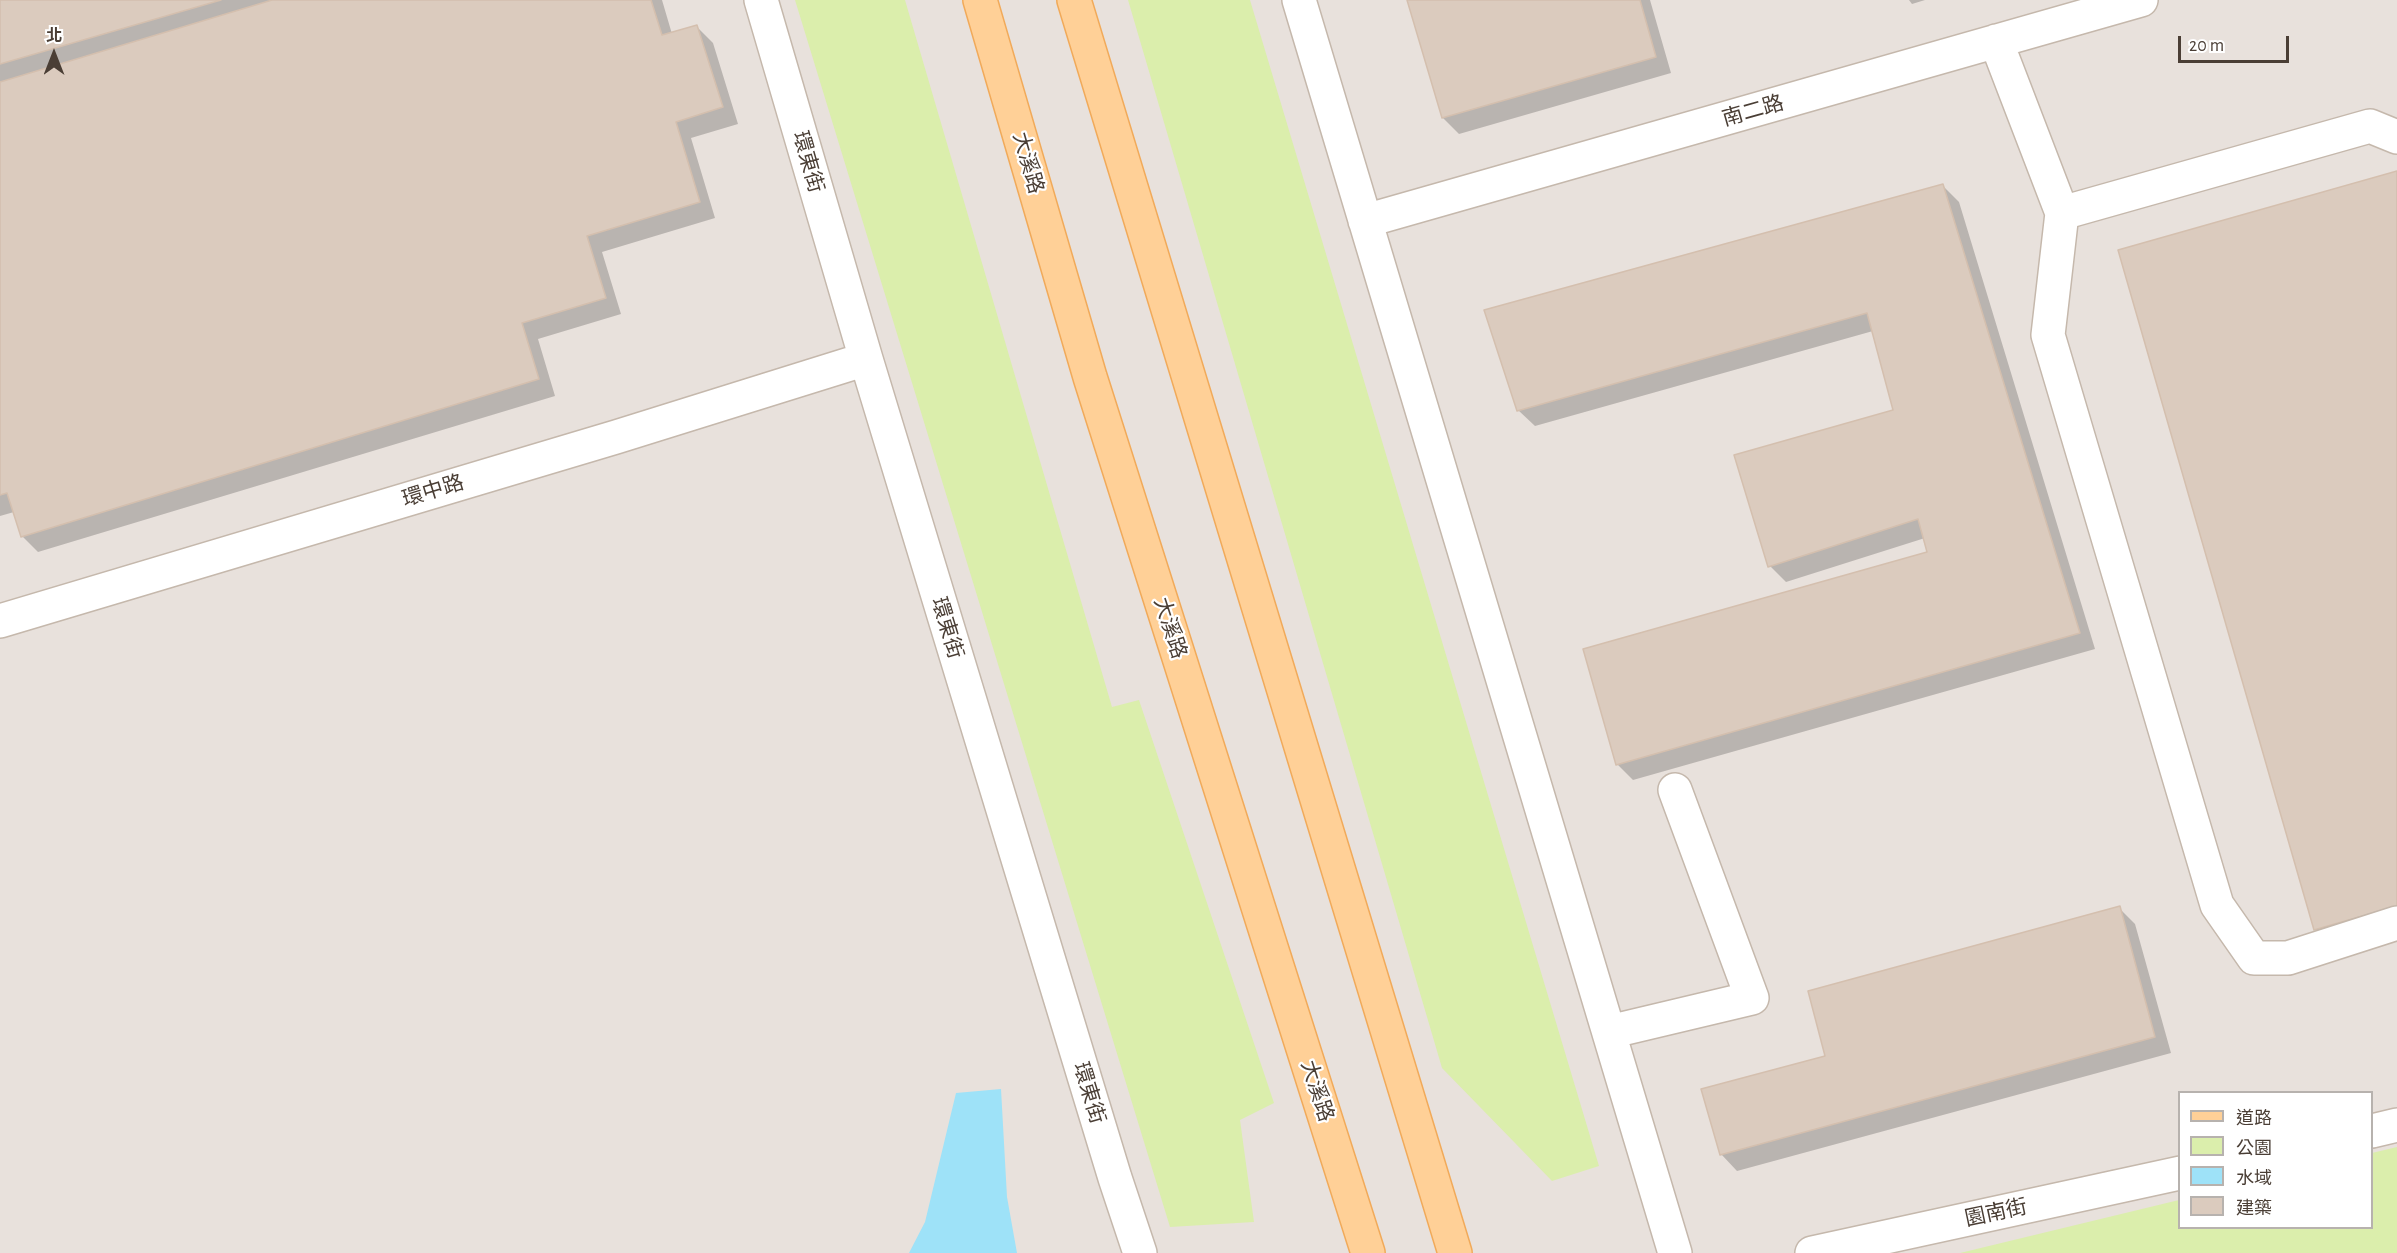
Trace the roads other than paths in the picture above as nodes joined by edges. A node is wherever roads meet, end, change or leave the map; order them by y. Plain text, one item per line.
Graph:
1 (761, 0) edge
2 (980, 0) edge
3 (1074, 0) edge
4 (1299, 0) edge
5 (2141, 0) edge
6 (1996, 41) junction
7 (2397, 137) edge
8 (2062, 213) junction
9 (1365, 221) junction
10 (866, 359) junction
11 (0, 621) edge
12 (1675, 790) dead end
13 (2397, 923) edge
14 (1609, 1032) junction
15 (2397, 1125) edge
16 (2373, 1131) edge
17 (2178, 1173) edge
18 (1140, 1253) edge
19 (1368, 1253) edge
20 (1455, 1253) edge
21 (1675, 1253) edge
22 (1812, 1253) edge

1 - 10 street, 環東街
2 - 19 main road, 大溪路
3 - 20 main road
4 - 9 street
5 - 6 street, 南二路
6 - 8 street
6 - 9 street, 南二路
7 - 8 street
8 - 13 street
9 - 14 street
10 - 11 street, 環中路
10 - 18 street, 環東街
12 - 14 street
14 - 21 street
15 - 16 street
17 - 22 street, 園南街

